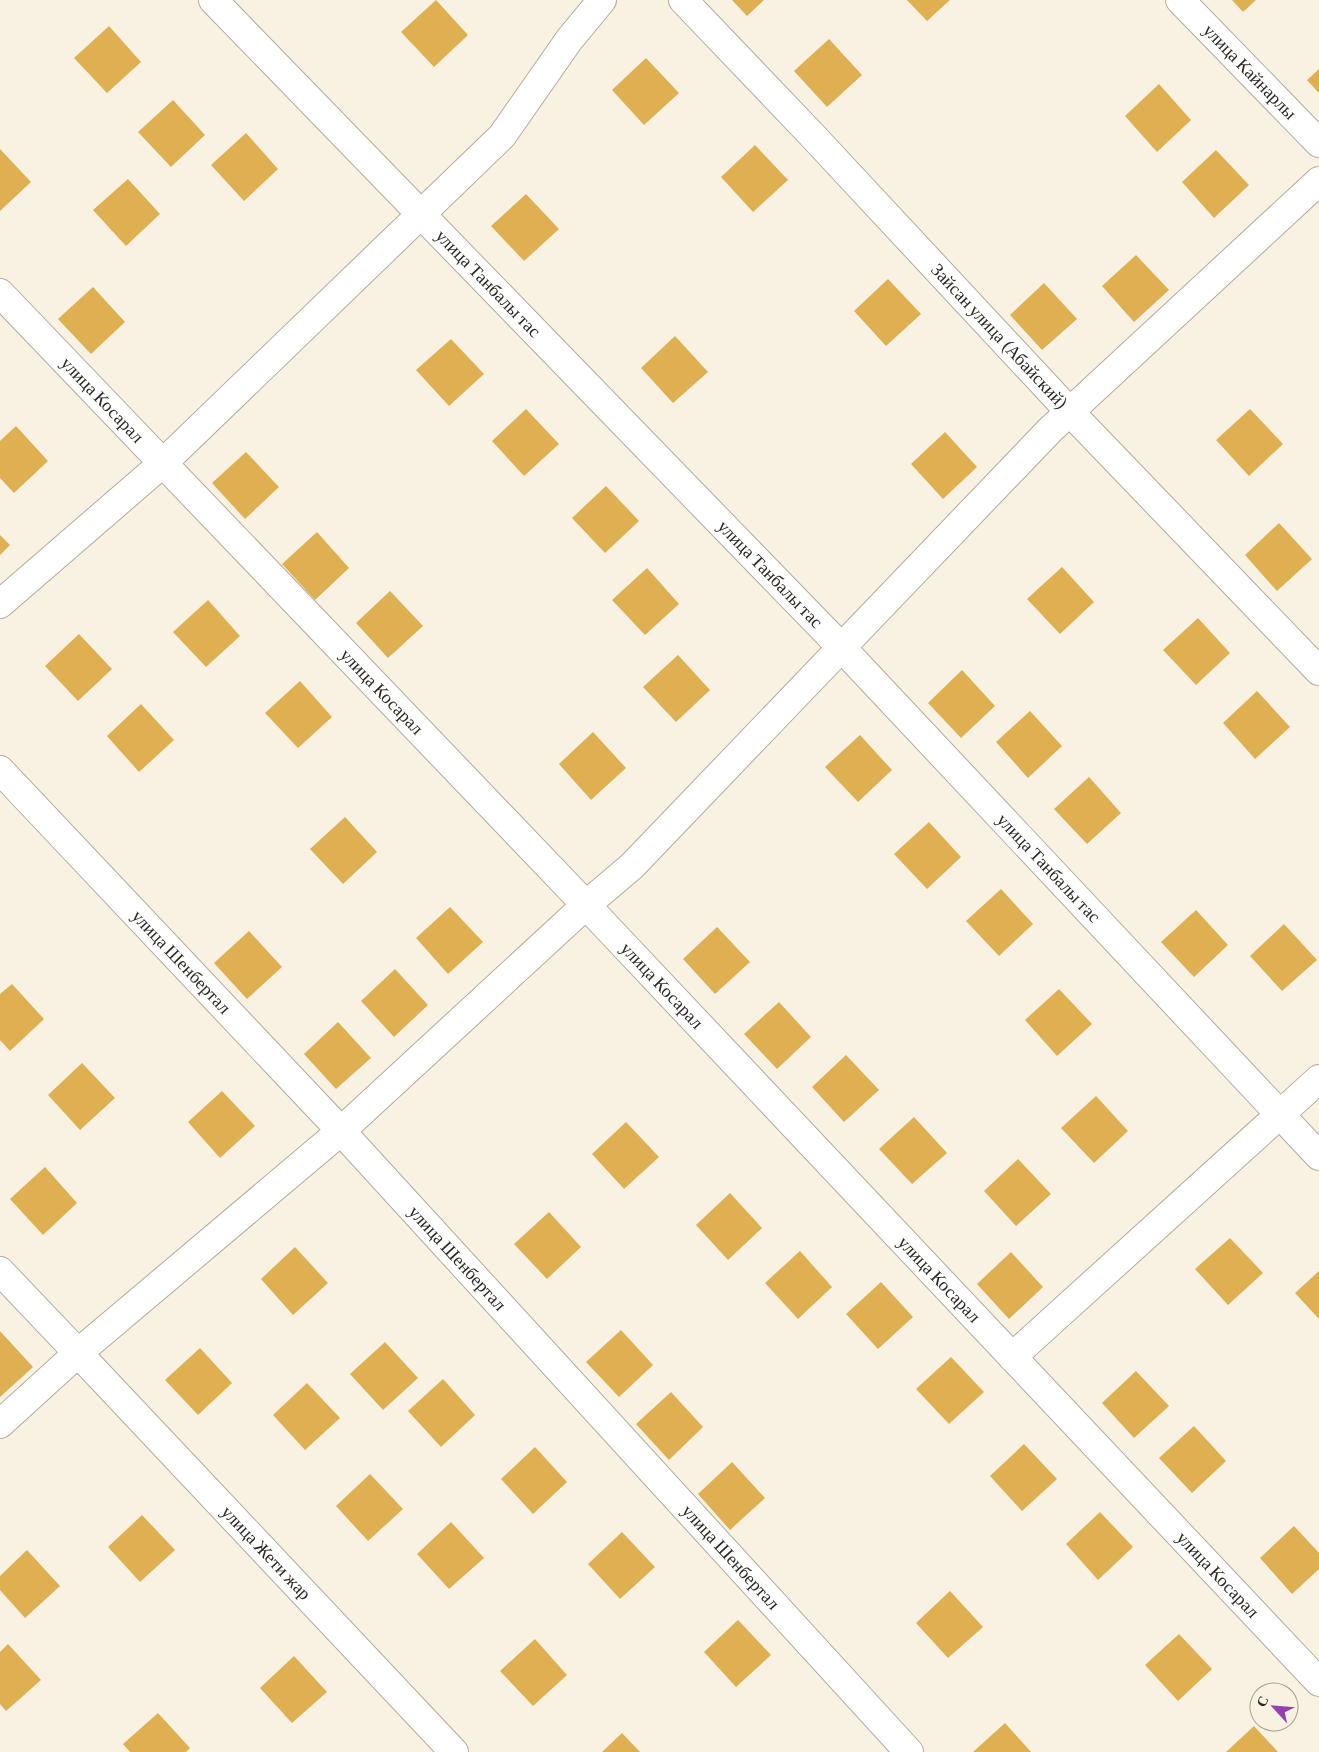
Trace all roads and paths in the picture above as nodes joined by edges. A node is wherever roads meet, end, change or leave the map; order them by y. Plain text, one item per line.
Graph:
1 (213, 0) edge
2 (602, 0) edge
3 (683, 0) edge
4 (1180, 0) edge
5 (1319, 143) edge
6 (1319, 181) edge
7 (421, 214) junction
8 (0, 293) edge
9 (1070, 412) junction
10 (163, 463) junction
11 (0, 604) edge
12 (842, 648) junction
13 (1319, 671) edge
14 (0, 770) edge
15 (586, 905) junction
16 (1319, 1079) edge
17 (1280, 1115) junction
18 (341, 1131) junction
19 (1319, 1156) edge
20 (0, 1271) edge
21 (78, 1353) junction
22 (1012, 1357) junction
23 (0, 1424) edge
24 (1319, 1682) edge
25 (454, 1752) edge
26 (909, 1752) edge

1 - 7 street, улица Танбалы тас
2 - 7 street
3 - 9 street, Зайсан улица (Абайский)
4 - 5 street, улица Кайнарлы
6 - 9 street
7 - 10 street
7 - 12 street, улица Танбалы тас
8 - 10 street, улица Косарал
9 - 12 street
9 - 13 street, Зайсан улица (Абайский)
10 - 11 street
10 - 15 street, улица Косарал
12 - 15 street
12 - 17 street, улица Танбалы тас
14 - 18 street, улица Шенбертал
15 - 18 street
15 - 22 street, улица Косарал
16 - 17 street
17 - 19 street, улица Танбалы тас
17 - 22 street
18 - 21 street
18 - 26 street, улица Шенбертал
20 - 21 street, улица Жети жар
21 - 23 street
21 - 25 street, улица Жети жар
22 - 24 street, улица Косарал

